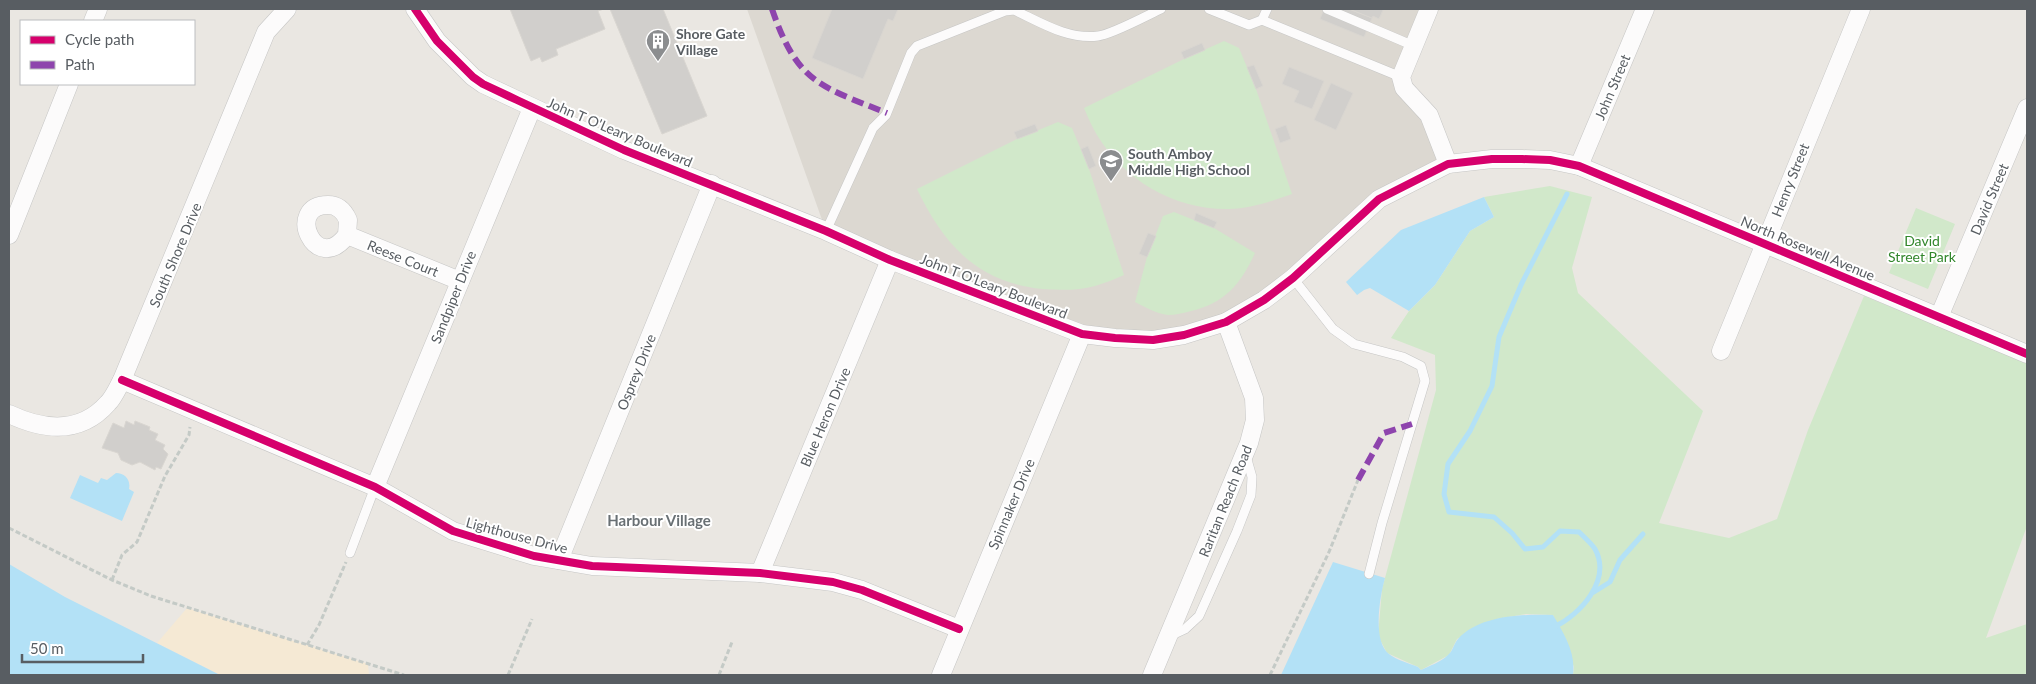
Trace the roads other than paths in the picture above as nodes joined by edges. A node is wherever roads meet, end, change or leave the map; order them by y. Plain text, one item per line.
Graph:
1 (287, 9) edge
2 (415, 9) edge
3 (1161, 9) edge
4 (1209, 9) edge
5 (1267, 9) edge
6 (1327, 9) edge
7 (1429, 9) edge
8 (1645, 9) edge
9 (1861, 9) edge
10 (1262, 20) junction
11 (1414, 46) junction
12 (1401, 77) junction
13 (69, 85) edge
14 (532, 108) junction
15 (2027, 108) edge
16 (1448, 164) junction
17 (1579, 166) junction
18 (712, 184) junction
19 (826, 231) junction
20 (9, 235) edge
21 (347, 235) dead end
22 (1764, 242) junction
23 (890, 260) junction
24 (1293, 278) junction
25 (460, 281) junction
26 (1939, 317) junction
27 (1226, 322) junction
28 (1082, 334) junction
29 (1721, 351) dead end
30 (2027, 354) edge
31 (122, 380) junction
32 (9, 414) edge
33 (376, 487) junction
34 (350, 553) road end
35 (559, 560) junction
36 (760, 573) junction
37 (1369, 574) dead end
38 (959, 629) junction
39 (941, 675) edge
40 (1152, 675) edge

1 - 31 street, South Shore Drive
2 - 14 street, John T O'Leary Boulevard
3 - 19 lane
4 - 10 lane
5 - 10 lane
6 - 11 lane
7 - 11 street
8 - 17 street, John Street
9 - 22 street, Henry Street
10 - 12 lane
11 - 12 street
12 - 16 street
13 - 20 street
14 - 18 street, John T O'Leary Boulevard
14 - 25 street, Sandpiper Drive
15 - 26 street, David Street
16 - 17 street, John T O'Leary Boulevard
16 - 24 street, John T O'Leary Boulevard
17 - 22 street, North Rosewell Avenue
18 - 19 street, John T O'Leary Boulevard
18 - 35 street, Osprey Drive
19 - 23 street, John T O'Leary Boulevard
21 - 25 street, Reese Court
22 - 26 street, North Rosewell Avenue
22 - 29 street, Henry Street
23 - 28 street, John T O'Leary Boulevard
23 - 36 street, Blue Heron Drive
24 - 27 street, John T O'Leary Boulevard
24 - 37 lane
25 - 33 street, Sandpiper Drive
26 - 30 street, North Rosewell Avenue
27 - 28 street, John T O'Leary Boulevard
27 - 40 street, Raritan Reach Road
28 - 38 street, Spinnaker Drive
31 - 32 street, South Shore Drive
31 - 33 street, Lighthouse Drive
33 - 34 lane
33 - 35 street, Lighthouse Drive
35 - 36 street, Lighthouse Drive
36 - 38 street, Lighthouse Drive
38 - 39 street, Spinnaker Drive

